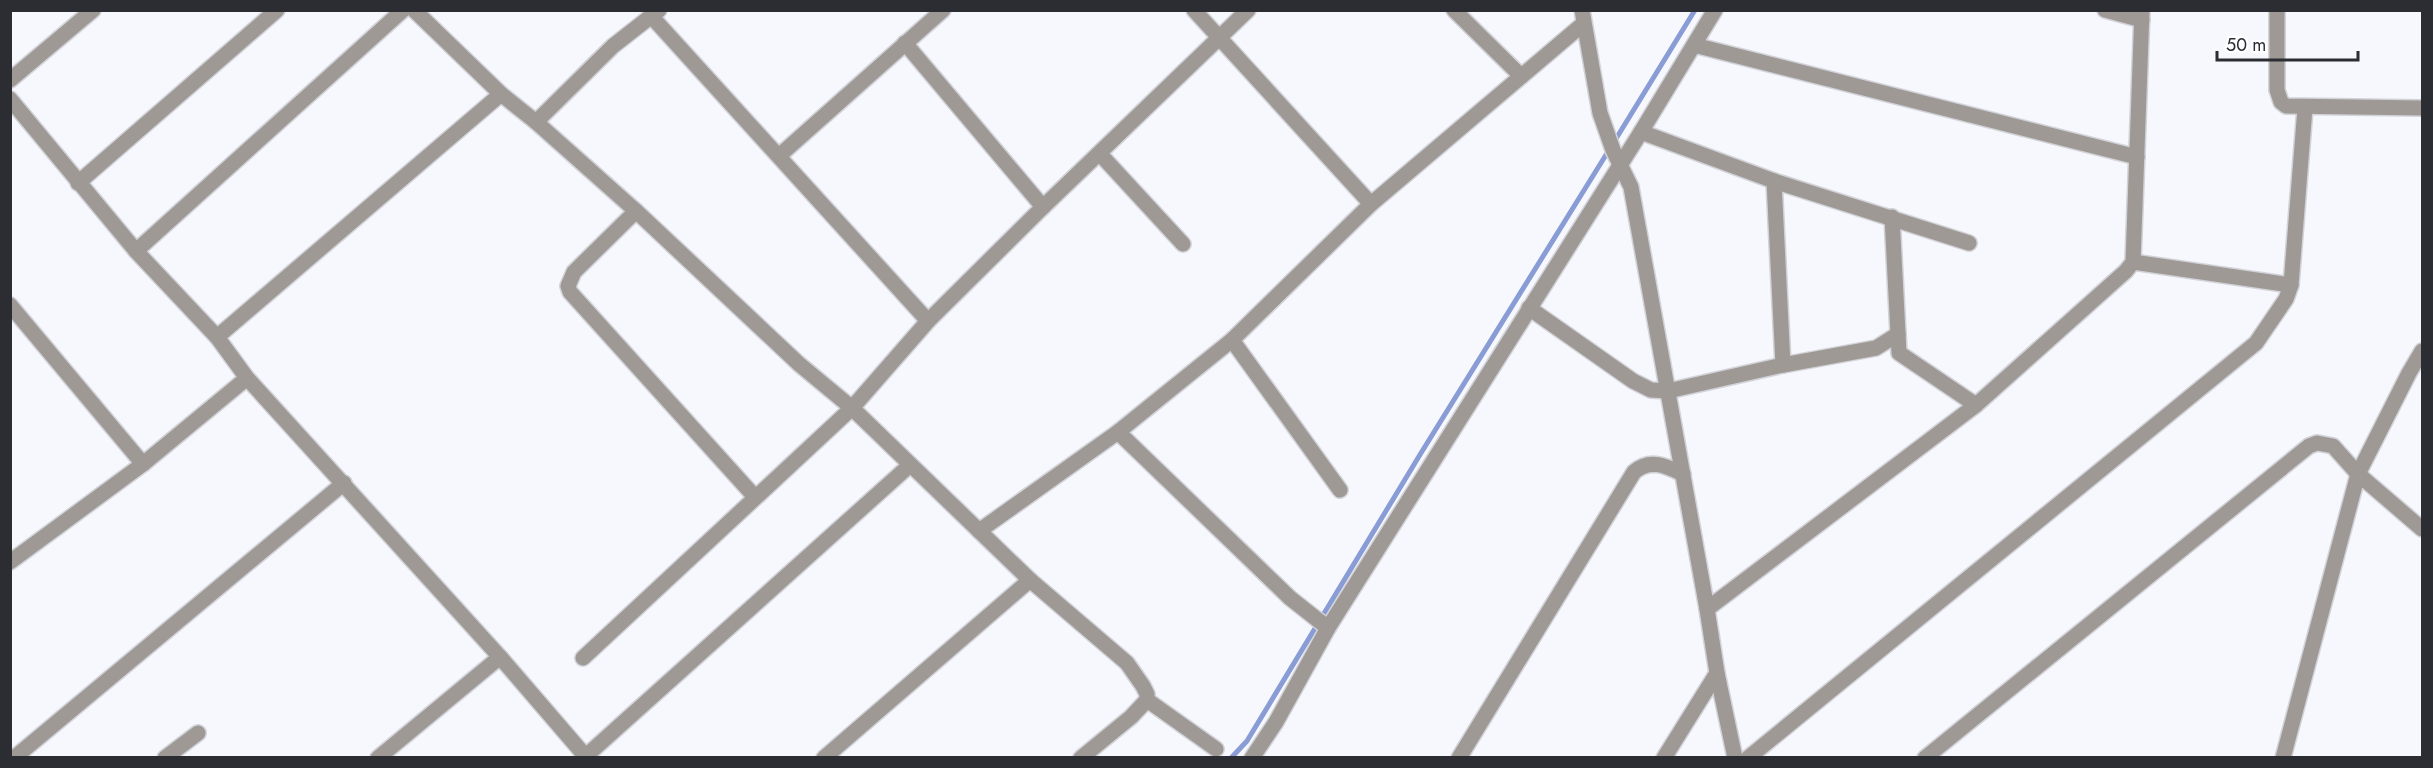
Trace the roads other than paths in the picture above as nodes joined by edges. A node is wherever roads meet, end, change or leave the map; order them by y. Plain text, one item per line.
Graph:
1 (93, 10) edge
2 (277, 10) edge
3 (403, 10) edge
4 (414, 10) edge
5 (943, 10) edge
6 (1194, 10) edge
7 (1248, 10) edge
8 (1454, 10) edge
9 (1715, 10) edge
10 (2105, 10) edge
11 (2277, 10) edge
12 (656, 14) edge
13 (2142, 15) edge
14 (1582, 17) edge
15 (1219, 38) junction
16 (905, 43) junction
17 (1694, 45) junction
18 (1521, 76) junction
19 (10, 80) edge
20 (501, 94) junction
21 (10, 99) edge
22 (2305, 108) junction
23 (2422, 108) edge
24 (536, 122) junction
25 (1641, 132) junction
26 (1100, 154) junction
27 (780, 155) junction
28 (1616, 157) junction
29 (2137, 157) junction
30 (1774, 181) junction
31 (78, 183) junction
32 (1371, 204) junction
33 (1043, 207) junction
34 (636, 211) junction
35 (1892, 217) junction
36 (1969, 243) dead end
37 (1183, 244) dead end
38 (136, 250) junction
39 (2133, 262) junction
40 (2291, 285) junction
41 (10, 305) edge
42 (1529, 308) junction
43 (928, 321) junction
44 (1898, 334) junction
45 (216, 337) junction
46 (1232, 340) junction
47 (2422, 351) edge
48 (1783, 365) junction
49 (247, 378) junction
50 (1668, 391) junction
51 (1976, 405) junction
52 (852, 408) junction
53 (1118, 432) junction
54 (143, 464) junction
55 (910, 465) junction
56 (1683, 474) junction
57 (2358, 474) junction
58 (344, 483) junction
59 (1340, 490) dead end
60 (755, 497) junction
61 (2422, 529) edge
62 (979, 531) junction
63 (10, 562) edge
64 (1030, 580) junction
65 (1707, 609) junction
66 (1325, 625) junction
67 (500, 657) junction
68 (583, 658) dead end
69 (1717, 673) junction
70 (1147, 700) junction
71 (198, 733) dead end
72 (1216, 749) dead end
73 (586, 757) edge
74 (14, 758) edge
75 (165, 758) edge
76 (378, 758) edge
77 (824, 758) edge
78 (1081, 758) edge
79 (1252, 758) edge
80 (1459, 758) edge
81 (1664, 758) edge
82 (1735, 758) edge
83 (1748, 758) edge
84 (1925, 758) edge
85 (2283, 758) edge

1 - 19 street
2 - 31 street
3 - 38 street
4 - 20 street
5 - 16 street
6 - 15 street
7 - 15 street
8 - 18 street
9 - 17 street
10 - 13 street
11 - 22 street
12 - 24 street
12 - 27 street
13 - 29 street
14 - 18 street
14 - 28 street
15 - 26 street
15 - 32 street
16 - 27 street
16 - 33 street
17 - 25 street
17 - 29 street
18 - 32 street
20 - 24 street
20 - 45 street
21 - 31 street
22 - 23 street
22 - 40 street
24 - 34 street
25 - 28 street
25 - 30 street
26 - 33 street
26 - 37 street
27 - 43 street
28 - 42 street
28 - 50 street
29 - 39 street
30 - 35 street
30 - 48 street
31 - 38 street
32 - 46 street
33 - 43 street
34 - 52 street
34 - 60 street
35 - 36 street
35 - 44 street
38 - 45 street
39 - 40 street
39 - 51 street
40 - 83 street
41 - 54 street
42 - 50 street
42 - 66 street
43 - 52 street
44 - 48 street
44 - 51 street
45 - 49 street
46 - 53 street
46 - 59 street
47 - 57 street
48 - 50 street
49 - 54 street
49 - 58 street
50 - 56 street
51 - 65 street
52 - 55 street
52 - 60 street
53 - 62 street
53 - 66 street
54 - 63 street
55 - 62 street
55 - 73 street
56 - 65 street
56 - 80 street
57 - 61 street
57 - 84 street
57 - 85 street
58 - 67 street
58 - 74 street
60 - 68 street
62 - 64 street
64 - 70 street
64 - 77 street
65 - 69 street
66 - 79 street
67 - 73 street
67 - 76 street
69 - 81 street
69 - 82 street
70 - 72 street
70 - 78 street
71 - 75 street

